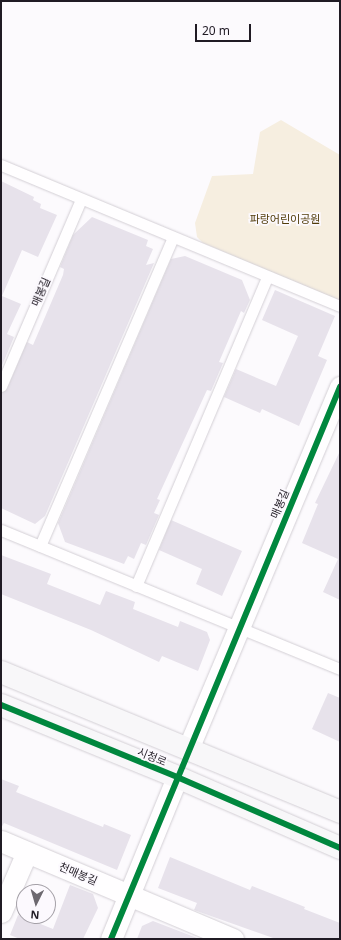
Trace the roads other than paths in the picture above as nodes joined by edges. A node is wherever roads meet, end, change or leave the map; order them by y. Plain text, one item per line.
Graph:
1 (1, 165) edge
2 (81, 199) junction
3 (173, 237) junction
4 (267, 277) junction
5 (340, 306) edge
6 (1, 386) edge
7 (340, 387) edge
8 (1, 530) edge
9 (40, 546) junction
10 (136, 586) junction
11 (238, 628) junction
12 (340, 669) edge
13 (1, 672) edge
14 (1, 704) edge
15 (188, 749) junction
16 (177, 777) junction
17 (340, 812) edge
18 (1, 841) edge
19 (340, 848) edge
20 (27, 852) junction
21 (129, 896) junction
22 (1, 912) edge
23 (111, 939) edge
24 (232, 939) edge

1 - 2 lane
2 - 3 lane
2 - 6 lane, 매봉길
3 - 4 lane
3 - 9 lane
4 - 5 lane
4 - 10 lane
7 - 11 street, 매봉길
8 - 9 lane
9 - 10 lane
10 - 11 lane
11 - 12 lane
11 - 15 street, 매봉길
13 - 15 street, 시청로
14 - 16 street, 시청로
15 - 16 street
15 - 17 street, 시청로
16 - 19 street, 시청로
16 - 21 street
18 - 20 street, 천매봉길
20 - 21 street, 천매봉길
20 - 22 street
21 - 23 street
21 - 24 street, 천매봉길

